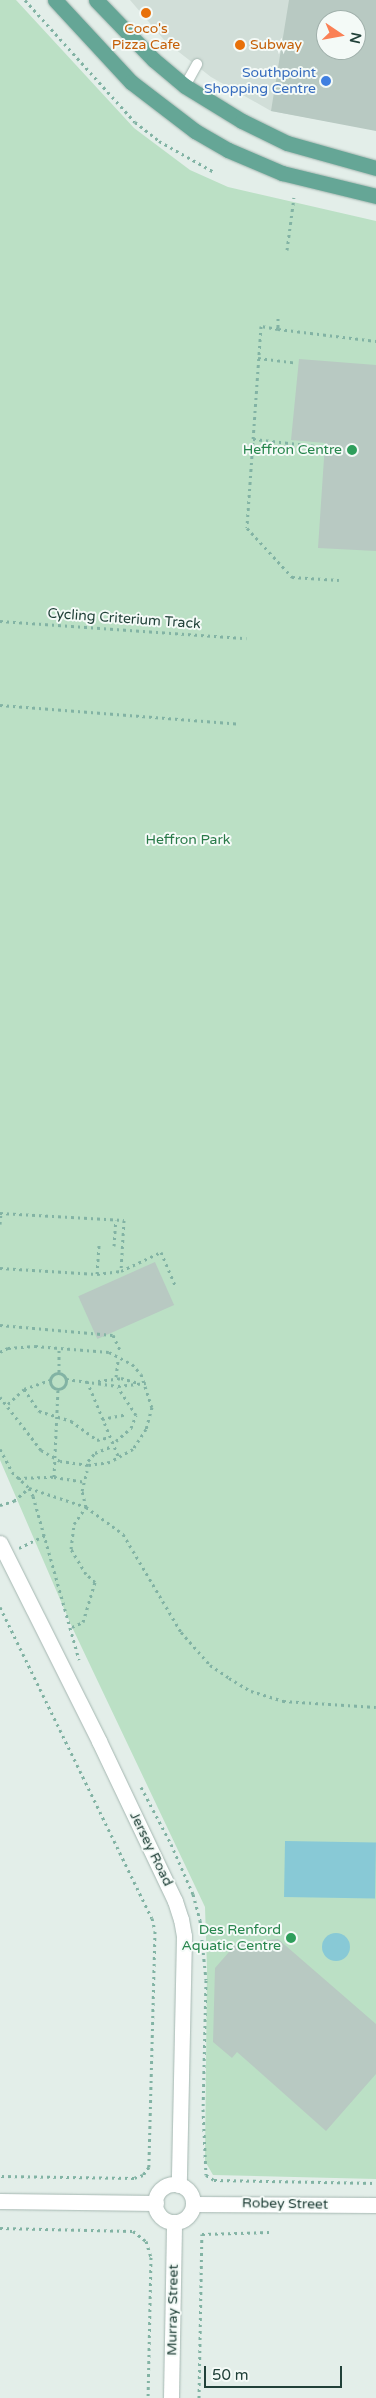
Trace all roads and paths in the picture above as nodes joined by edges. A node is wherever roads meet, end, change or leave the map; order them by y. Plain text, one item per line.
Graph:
1 (25, 0) edge
2 (54, 0) edge
3 (98, 1) edge
4 (197, 64) dead end
5 (185, 86) junction
6 (376, 168) edge
7 (214, 172) dead end
8 (376, 196) edge
9 (294, 197) dead end
10 (287, 250) dead end
11 (278, 318) dead end
12 (278, 329) junction
13 (376, 341) edge
14 (258, 358) junction
15 (296, 362) dead end
16 (253, 439) junction
17 (325, 447) dead end
18 (339, 580) dead end
19 (0, 621) edge
20 (246, 638) dead end
21 (0, 705) edge
22 (240, 724) dead end
23 (1, 1213) edge
24 (116, 1220) junction
25 (0, 1224) edge
26 (99, 1245) dead end
27 (114, 1246) dead end
28 (0, 1268) edge
29 (121, 1271) junction
30 (97, 1274) junction
31 (175, 1285) dead end
32 (0, 1325) edge
33 (59, 1348) junction
34 (0, 1352) edge
35 (121, 1352) dead end
36 (118, 1360) dead end
37 (59, 1372) junction
38 (116, 1377) dead end
39 (66, 1379) junction
40 (50, 1380) junction
41 (87, 1381) junction
42 (97, 1381) junction
43 (139, 1383) junction
44 (146, 1383) junction
45 (118, 1388) dead end
46 (24, 1389) junction
47 (58, 1389) junction
48 (123, 1395) junction
49 (0, 1397) edge
50 (120, 1398) dead end
51 (8, 1404) junction
52 (127, 1414) dead end
53 (56, 1417) junction
54 (102, 1418) junction
55 (110, 1437) junction
56 (116, 1441) dead end
57 (110, 1447) dead end
58 (0, 1449) edge
59 (55, 1458) junction
60 (119, 1458) junction
61 (88, 1461) dead end
62 (87, 1471) dead end
63 (54, 1477) junction
64 (18, 1478) junction
65 (86, 1482) junction
66 (29, 1488) junction
67 (0, 1506) edge
68 (86, 1507) junction
69 (46, 1535) dead end
70 (3, 1549) edge
71 (0, 1607) edge
72 (72, 1627) dead end
73 (376, 1707) edge
74 (206, 2175) dead end
75 (0, 2176) edge
76 (376, 2183) edge
77 (179, 2185) junction
78 (0, 2201) edge
79 (156, 2203) junction
80 (193, 2204) junction
81 (376, 2205) edge
82 (174, 2222) junction
83 (0, 2228) edge
84 (269, 2232) dead end
85 (148, 2398) edge
86 (171, 2398) edge
87 (199, 2398) edge

1 - 7 path
2 - 8 main road
3 - 5 main road
4 - 5 lane
5 - 6 main road
9 - 10 path
11 - 12 path
12 - 13 path
12 - 14 path
14 - 15 path
14 - 16 path
16 - 17 path
16 - 18 path
19 - 20 path, Cycling Criterium Track
21 - 22 path
23 - 24 path
23 - 25 path
24 - 27 path
24 - 29 path
26 - 30 path
28 - 30 path
29 - 30 path
29 - 31 path
32 - 35 path
33 - 34 path
33 - 37 path
33 - 44 path
36 - 38 path
37 - 39 path
37 - 40 path
39 - 41 path
39 - 47 path
40 - 46 path
40 - 47 path
41 - 42 path
41 - 54 path
42 - 43 path
42 - 43 path
43 - 44 path
44 - 60 path
45 - 48 path
46 - 51 path
46 - 53 path
47 - 53 path
48 - 50 path
48 - 56 path
49 - 51 path
51 - 59 path
52 - 54 path
53 - 55 path
53 - 59 path
54 - 55 path
55 - 60 path
57 - 61 path
58 - 64 path
59 - 60 path
59 - 63 path
62 - 65 path
63 - 64 path
63 - 65 path
64 - 66 path
65 - 68 path
66 - 67 path
66 - 68 path
68 - 72 path
68 - 73 path
69 - 70 path
70 - 77 street, Jersey Road
71 - 75 path
74 - 76 path
77 - 79 street
77 - 80 street
78 - 79 street
79 - 82 street
80 - 81 street, Robey Street
80 - 82 street
82 - 86 street, Murray Street
83 - 85 path
84 - 87 path

